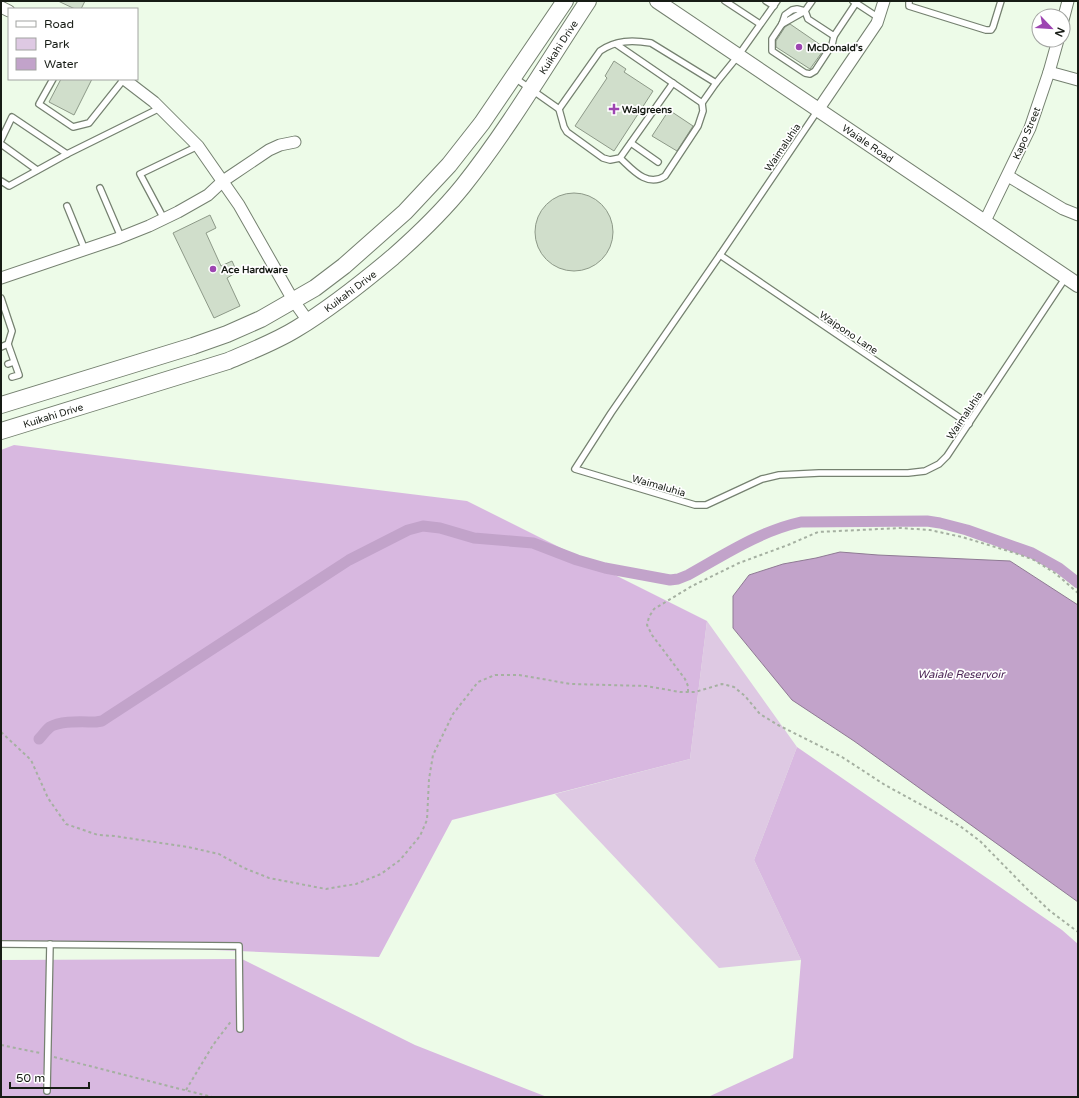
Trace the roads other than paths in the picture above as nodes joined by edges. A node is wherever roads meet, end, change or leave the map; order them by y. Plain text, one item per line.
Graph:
1 (565, 1) edge
2 (588, 1) edge
3 (657, 1) edge
4 (725, 1) edge
5 (766, 1) edge
6 (778, 1) edge
7 (812, 1) edge
8 (884, 1) edge
9 (909, 1) edge
10 (999, 1) edge
11 (855, 2) edge
12 (774, 6) junction
13 (805, 11) junction
14 (879, 18) junction
15 (760, 24) junction
16 (834, 36) junction
17 (616, 44) junction
18 (1056, 48) edge
19 (738, 56) junction
20 (1049, 72) junction
21 (513, 76) junction
22 (52, 80) edge
23 (123, 80) edge
24 (125, 80) edge
25 (1078, 80) edge
26 (673, 83) junction
27 (716, 83) junction
28 (530, 89) junction
29 (702, 103) junction
30 (160, 108) junction
31 (559, 109) junction
32 (818, 110) junction
33 (1, 140) edge
34 (295, 142) dead end
35 (630, 143) junction
36 (1, 144) edge
37 (198, 146) junction
38 (67, 154) junction
39 (620, 158) junction
40 (658, 162) dead end
41 (37, 170) junction
42 (1008, 176) junction
43 (1, 181) edge
44 (223, 181) junction
45 (100, 188) dead end
46 (67, 206) dead end
47 (1078, 215) edge
48 (164, 219) junction
49 (984, 221) junction
50 (121, 237) junction
51 (85, 250) junction
52 (720, 255) junction
53 (1066, 277) junction
54 (1, 278) edge
55 (1078, 285) edge
56 (1, 298) edge
57 (293, 300) junction
58 (308, 321) junction
59 (8, 344) junction
60 (1, 347) edge
61 (12, 377) dead end
62 (1, 404) edge
63 (969, 424) junction
64 (1, 431) edge
65 (1, 944) edge
66 (50, 944) junction
67 (240, 1029) dead end
68 (47, 1091) dead end

1 - 21 main road, Kuikahi Drive
2 - 28 main road, Kuikahi Drive
3 - 19 street, Waiale Road
4 - 15 lane
5 - 12 lane
6 - 12 lane
7 - 13 lane
8 - 14 street
9 - 10 lane
11 - 14 lane
11 - 16 lane
12 - 15 lane
13 - 16 lane
13 - 16 lane
14 - 32 street
15 - 19 lane
17 - 26 lane
17 - 27 lane
17 - 31 lane
18 - 20 street, Kapo Street
19 - 27 lane
19 - 32 street, Waiale Road
20 - 25 street
20 - 42 street, Kapo Street
21 - 28 lane
21 - 57 main road, Kuikahi Drive
22 - 23 lane
24 - 30 street
26 - 29 lane
26 - 35 lane
27 - 29 lane
28 - 31 lane
28 - 58 main road, Kuikahi Drive
29 - 39 lane
30 - 37 street
30 - 38 lane
31 - 39 lane
32 - 49 street, Waiale Road
32 - 52 lane, Waimaluhia
33 - 38 lane
34 - 44 street
35 - 39 lane
35 - 40 lane
36 - 41 lane
37 - 44 street
37 - 48 lane
38 - 41 lane
41 - 43 lane
42 - 47 street
42 - 49 street, Kapo Street
44 - 48 street
44 - 57 street
45 - 50 lane
46 - 51 lane
48 - 50 street
49 - 53 street, Waiale Road
50 - 51 street
51 - 54 street
52 - 63 lane, Waipono Lane
52 - 63 lane, Waimaluhia
53 - 55 street, Waiale Road
53 - 63 lane, Waimaluhia
56 - 59 lane
57 - 58 street
57 - 62 main road, Kuikahi Drive
58 - 64 main road, Kuikahi Drive
59 - 60 lane
59 - 61 lane
65 - 66 lane
66 - 67 lane
66 - 68 lane

